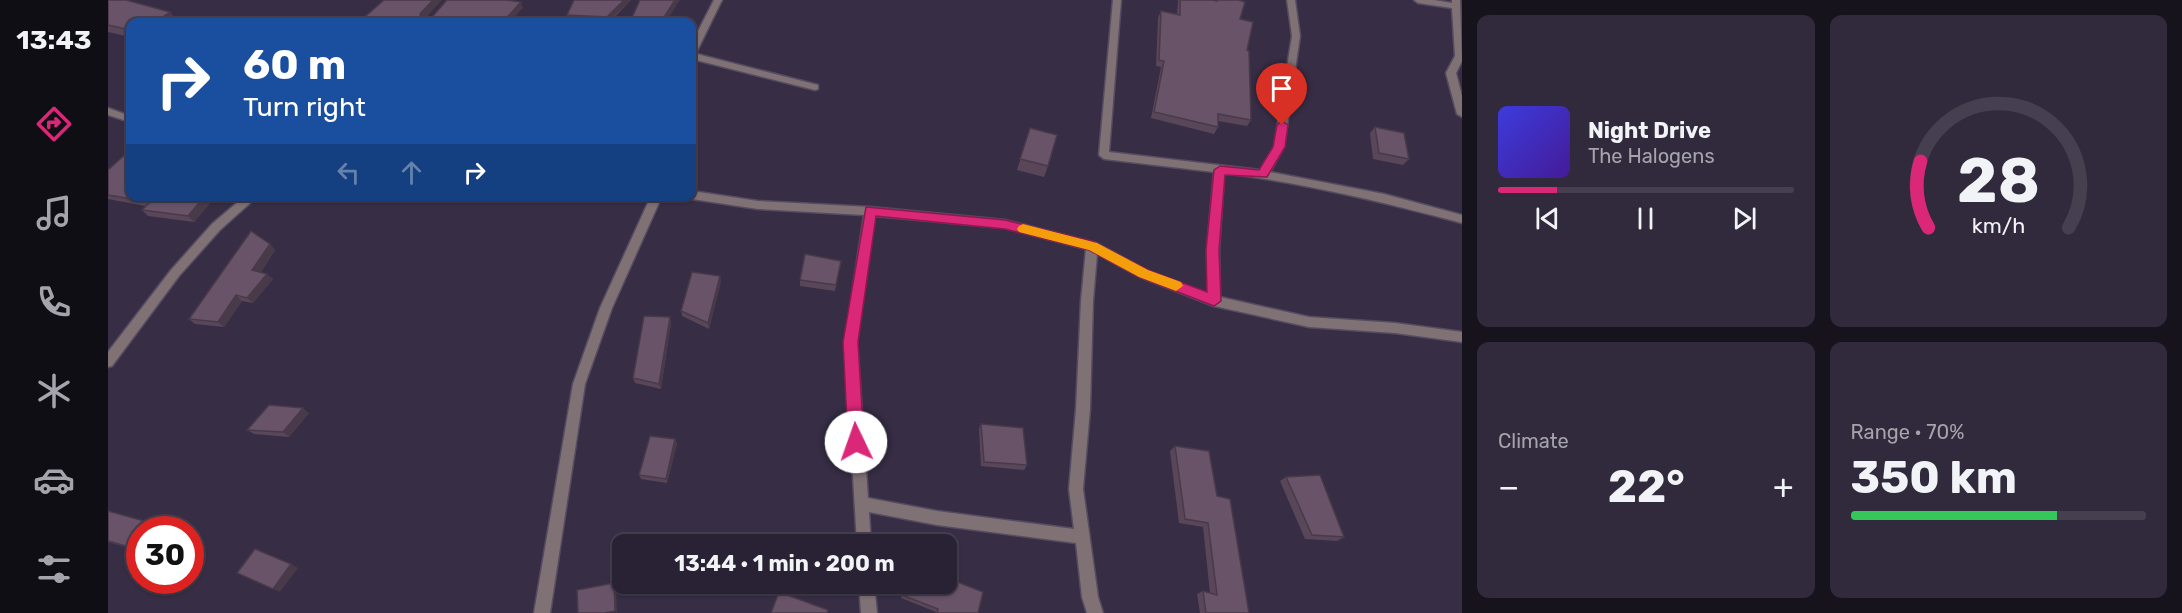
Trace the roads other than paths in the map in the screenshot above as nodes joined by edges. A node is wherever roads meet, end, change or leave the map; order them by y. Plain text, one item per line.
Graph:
1 (718, 0) edge
2 (1117, 0) edge
3 (1291, 0) edge
4 (1418, 0) edge
5 (1456, 3) edge
6 (696, 43) edge
7 (1461, 56) edge
8 (696, 57) edge
9 (814, 87) dead end
10 (108, 111) edge
11 (1462, 114) edge
12 (126, 118) edge
13 (1220, 170) junction
14 (1263, 174) junction
15 (696, 196) edge
16 (248, 201) edge
17 (655, 201) edge
18 (870, 211) junction
19 (1462, 219) edge
20 (1092, 246) junction
21 (1214, 301) junction
22 (1462, 337) edge
23 (108, 362) edge
24 (861, 504) junction
25 (863, 534) edge
26 (1082, 537) junction
27 (868, 594) edge
28 (542, 613) edge
29 (869, 613) edge
30 (1095, 613) edge

1 - 6 street
2 - 13 street
3 - 14 street
4 - 5 street
5 - 7 street
7 - 11 street
8 - 9 street
10 - 12 street
13 - 14 street
13 - 21 street
14 - 19 street
15 - 18 street
16 - 23 street
17 - 28 street
18 - 20 street
18 - 24 street
20 - 21 street
20 - 26 street
21 - 22 street
24 - 25 street
24 - 26 street
26 - 30 street
27 - 29 street

